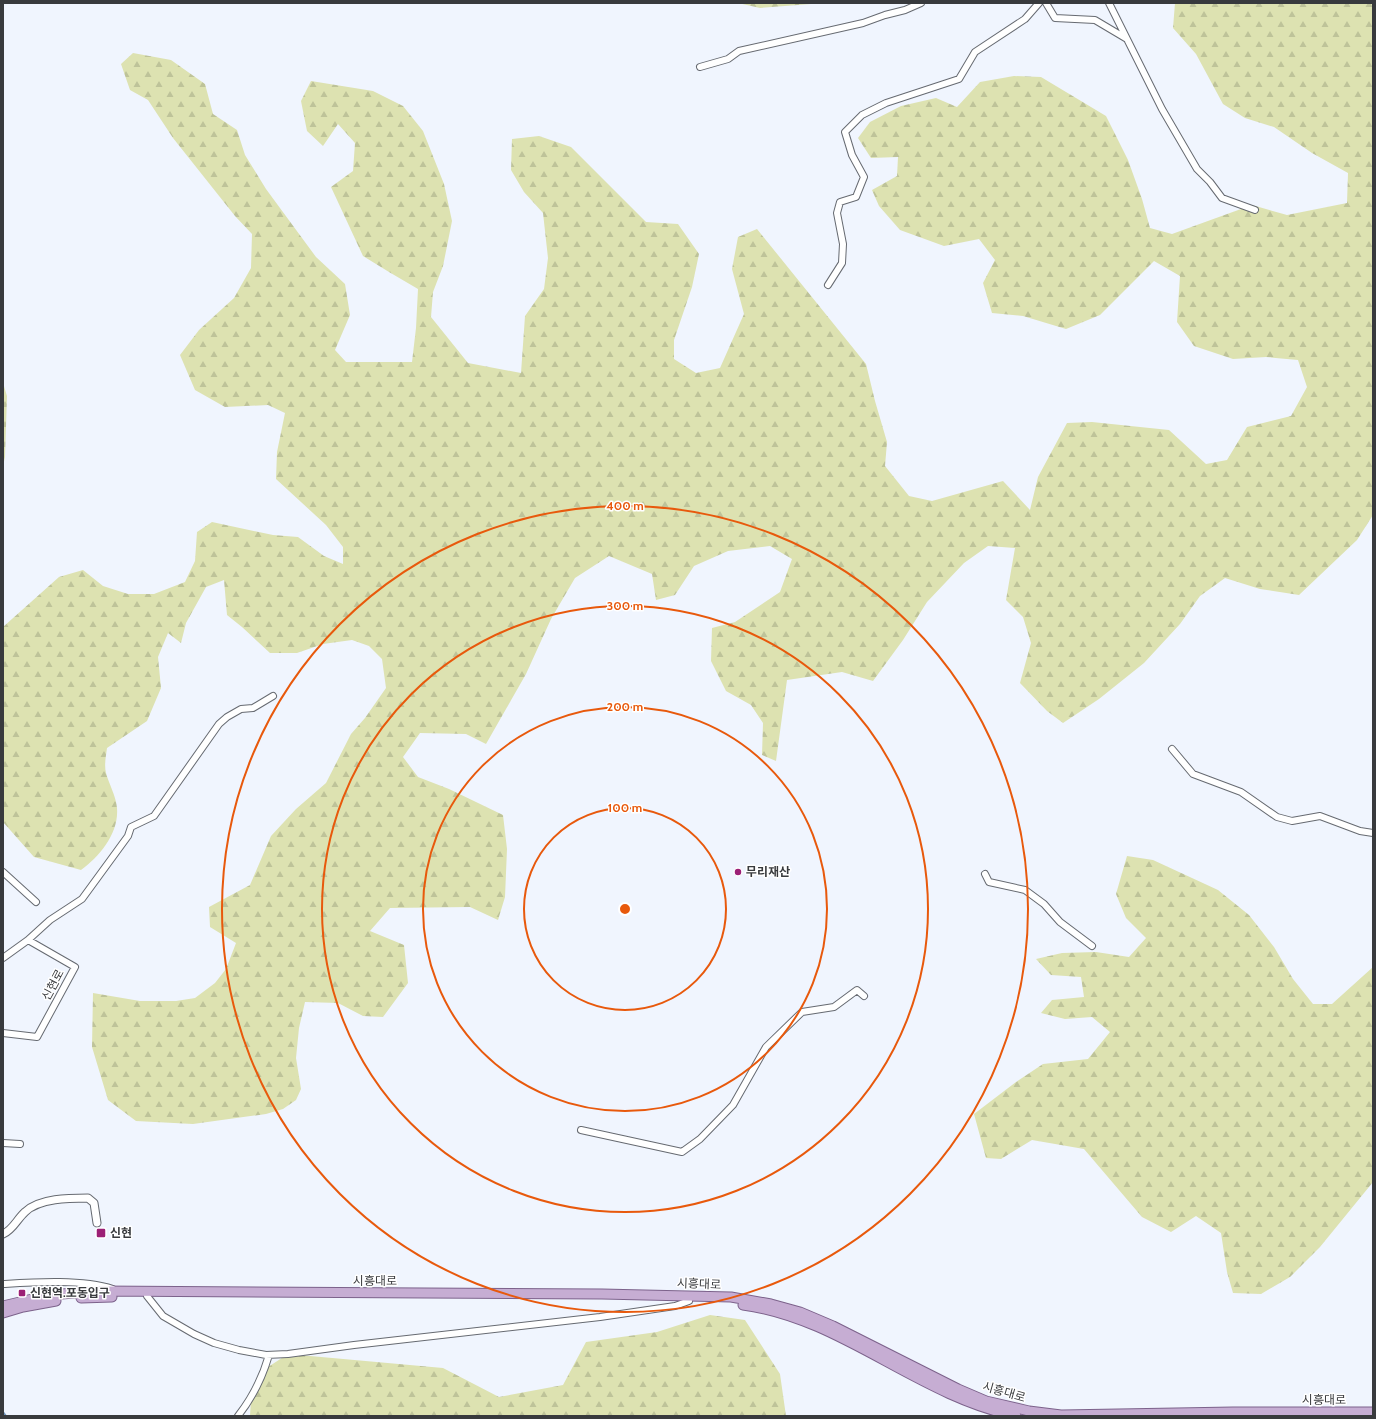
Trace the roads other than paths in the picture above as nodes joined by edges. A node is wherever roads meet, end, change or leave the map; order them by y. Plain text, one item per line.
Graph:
1 (921, 3) edge
2 (1039, 3) edge
3 (1046, 3) edge
4 (1109, 3) edge
5 (1127, 39) junction
6 (700, 67) dead end
7 (1255, 210) dead end
8 (828, 285) dead end
9 (274, 696) dead end
10 (1172, 749) dead end
11 (1373, 833) edge
12 (3, 872) edge
13 (985, 874) dead end
14 (36, 902) dead end
15 (28, 940) junction
16 (1092, 946) dead end
17 (3, 958) edge
18 (864, 996) dead end
19 (3, 1032) edge
20 (581, 1130) dead end
21 (3, 1143) edge
22 (20, 1144) dead end
23 (97, 1222) dead end
24 (3, 1234) edge
25 (3, 1284) edge
26 (121, 1291) junction
27 (147, 1294) junction
28 (690, 1301) junction
29 (3, 1306) edge
30 (3, 1313) edge
31 (268, 1355) junction
32 (251, 1400) junction
33 (1373, 1412) edge
34 (1206, 1414) edge
35 (238, 1416) edge
36 (243, 1416) edge
37 (1016, 1416) edge

1 - 6 street
2 - 8 street
3 - 5 street
4 - 5 street
5 - 7 street
9 - 15 street
10 - 11 street
12 - 14 street
13 - 16 street
15 - 17 street
15 - 19 street, 신현로
18 - 20 street
21 - 22 street
23 - 24 street
25 - 26 street
26 - 27 main road, 시흥대로
26 - 29 main road, 시흥대로
27 - 28 main road, 시흥대로
27 - 30 main road, 시흥대로
27 - 31 street
27 - 34 main road, 시흥대로
28 - 31 street
28 - 37 main road, 시흥대로
31 - 32 street
32 - 35 street
32 - 36 street
33 - 34 main road, 시흥대로

